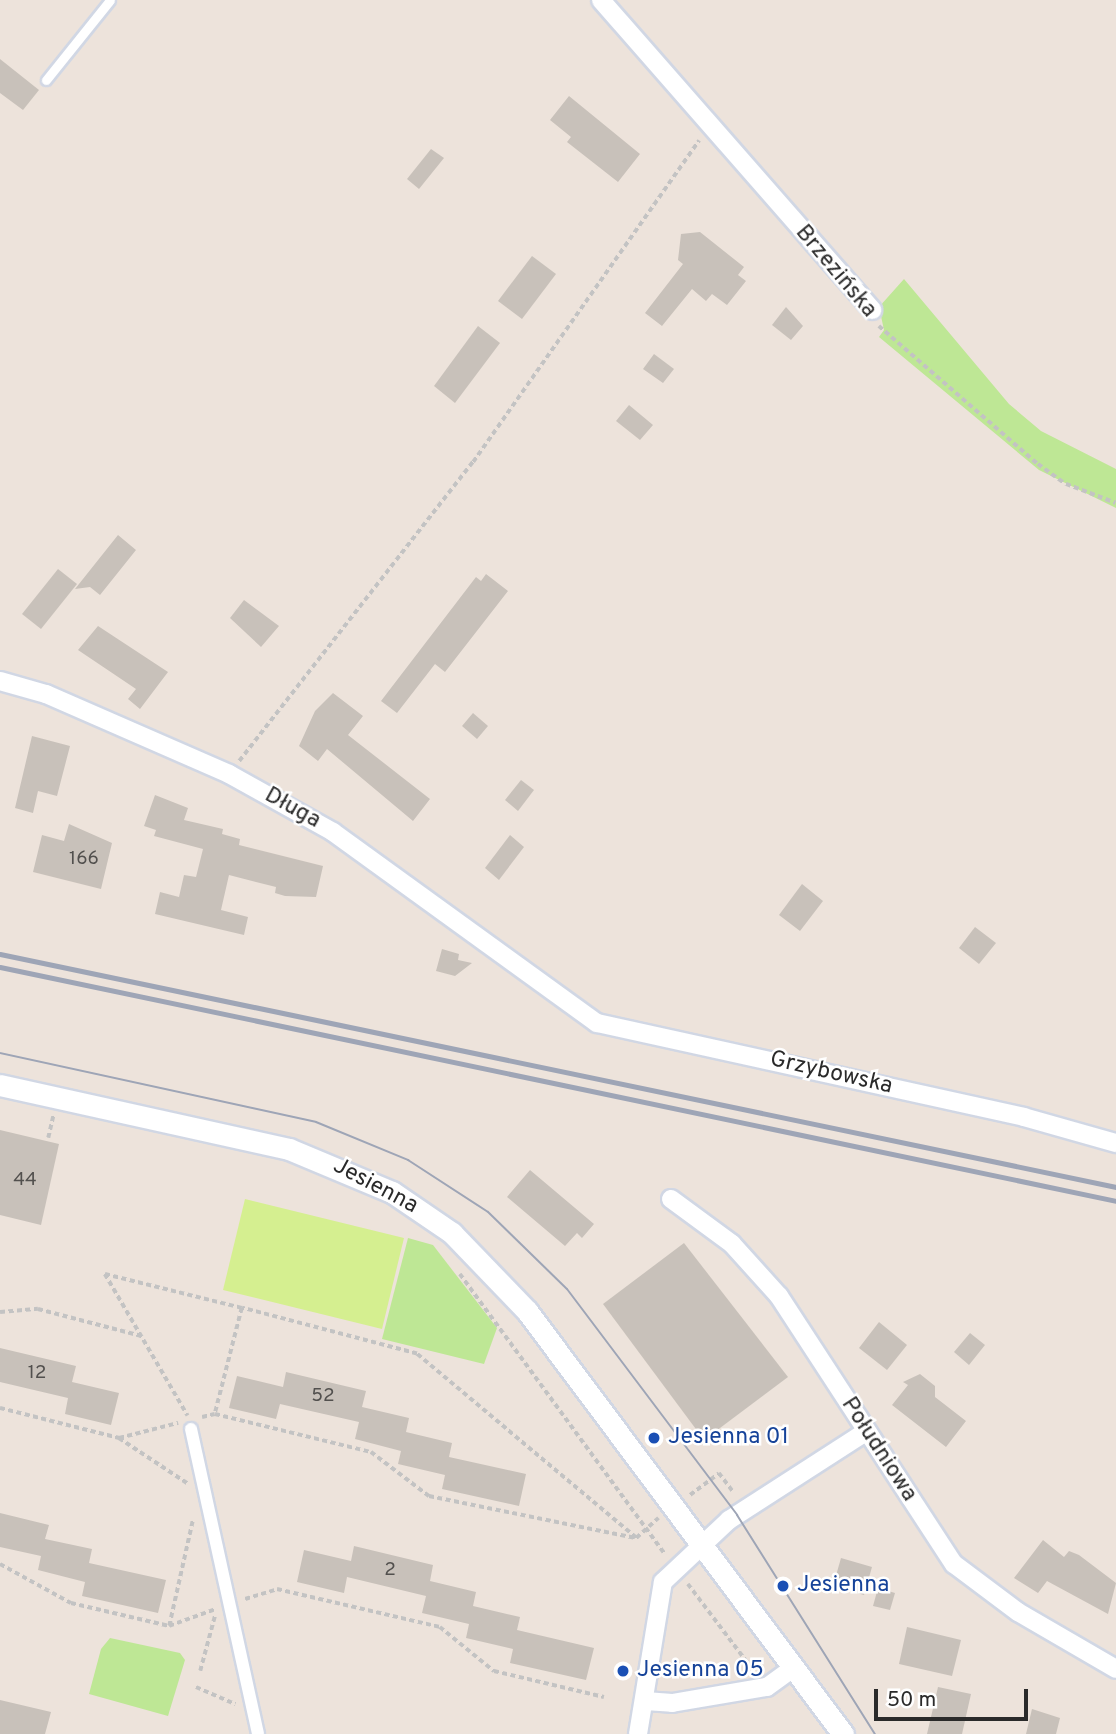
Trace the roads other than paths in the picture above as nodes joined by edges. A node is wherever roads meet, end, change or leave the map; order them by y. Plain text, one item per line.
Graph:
1 (110, 0) edge
2 (601, 0) edge
3 (46, 80) dead end
4 (872, 310) road end
5 (0, 681) edge
6 (551, 994) joint
7 (0, 1085) edge
8 (1116, 1143) edge
9 (671, 1199) dead end
10 (189, 1424) road end
11 (864, 1433) junction
12 (700, 1541) junction
13 (795, 1667) junction
14 (1116, 1669) edge
15 (645, 1701) junction
16 (258, 1734) edge
17 (638, 1734) edge
18 (843, 1734) edge

1 - 3 lane
2 - 4 street, Brzezińska
5 - 6 street, Długa
6 - 8 street, Grzybowska
7 - 12 street, Jesienna
9 - 11 street, Południowa
10 - 16 street
11 - 12 street
11 - 14 street, Południowa
12 - 13 street, Jesienna
12 - 15 street
13 - 15 street
13 - 18 street, Jesienna
15 - 17 street

